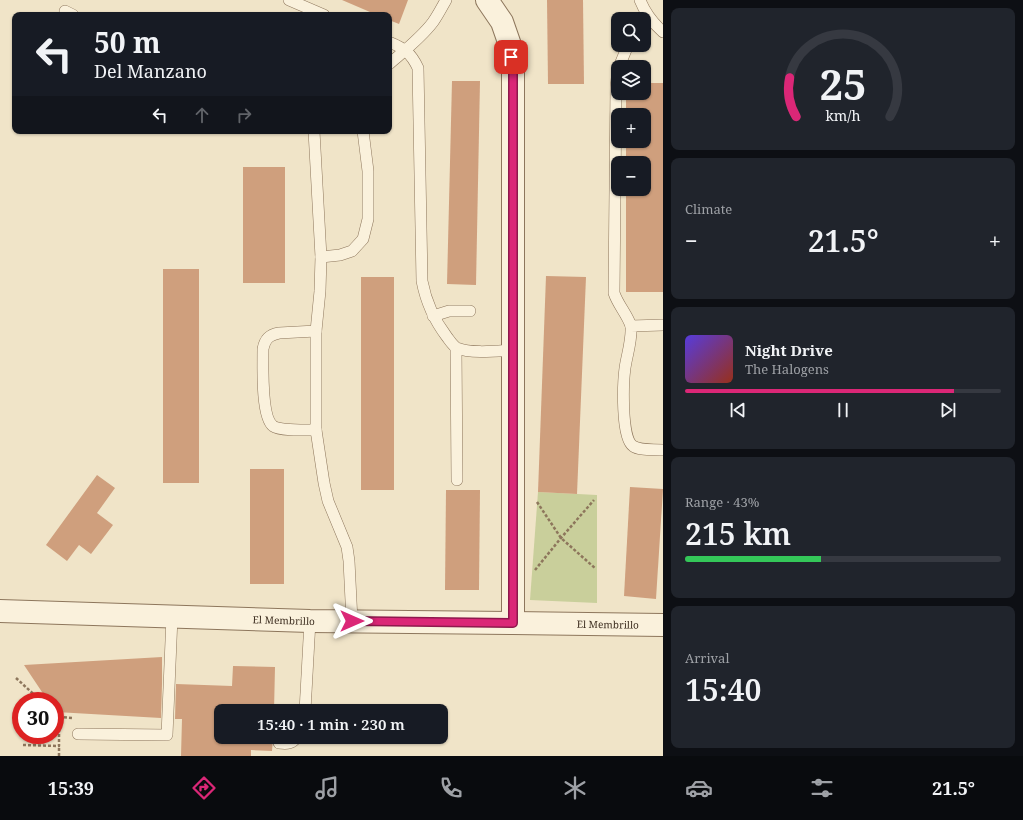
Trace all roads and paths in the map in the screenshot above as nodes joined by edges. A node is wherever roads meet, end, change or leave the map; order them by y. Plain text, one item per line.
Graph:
1 (288, 0) edge
2 (446, 0) edge
3 (489, 1) edge
4 (641, 10) edge
5 (317, 12) edge
6 (663, 32) edge
7 (392, 43) edge
8 (406, 50) junction
9 (392, 62) edge
10 (616, 100) edge
11 (314, 134) edge
12 (363, 134) edge
13 (321, 257) junction
14 (470, 311) dead end
15 (433, 316) junction
16 (663, 325) edge
17 (631, 326) junction
18 (316, 331) junction
19 (456, 348) junction
20 (513, 350) junction
21 (316, 430) junction
22 (663, 450) edge
23 (457, 480) dead end
24 (594, 500) dead end
25 (537, 502) dead end
26 (561, 538) junction
27 (596, 569) dead end
28 (533, 573) dead end
29 (0, 611) edge
30 (172, 617) junction
31 (310, 621) junction
32 (352, 621) junction
33 (513, 623) junction
34 (663, 625) edge
35 (16, 678) dead end
36 (31, 692) edge
37 (305, 704) edge
38 (78, 734) dead end
39 (23, 745) dead end
40 (59, 746) joint
41 (59, 756) edge

1 - 5 lane
2 - 8 lane
3 - 20 street
4 - 6 lane
7 - 8 lane
8 - 9 lane
8 - 15 lane
10 - 17 lane
11 - 13 lane
12 - 13 lane
13 - 18 lane
14 - 15 lane
15 - 19 lane
16 - 17 lane
17 - 22 lane
18 - 21 lane
18 - 21 lane
19 - 20 lane
19 - 23 lane
20 - 33 street
21 - 32 lane
24 - 26 path
25 - 26 path
26 - 27 path
26 - 28 path
29 - 30 street, El Membrillo
30 - 31 street, El Membrillo
30 - 38 lane
31 - 32 street, El Membrillo
31 - 37 lane
32 - 33 street, El Membrillo
33 - 34 street, El Membrillo
35 - 36 path
39 - 40 path
40 - 41 path

